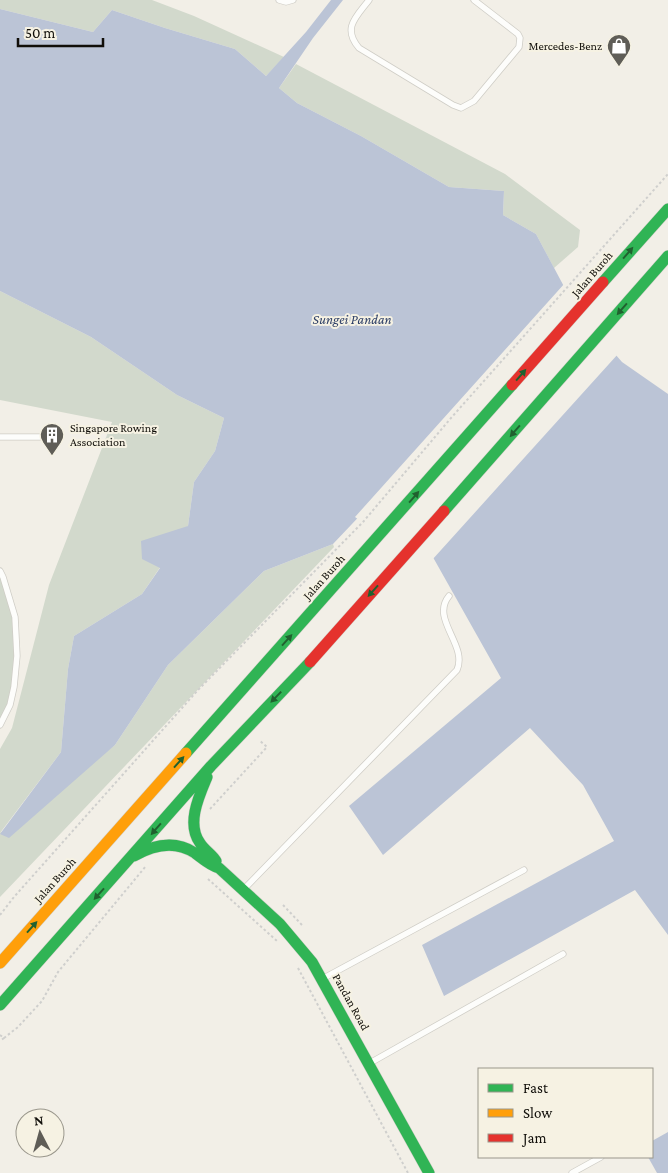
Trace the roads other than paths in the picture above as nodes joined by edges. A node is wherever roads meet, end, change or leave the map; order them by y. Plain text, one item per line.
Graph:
1 (279, 0) edge
2 (293, 0) edge
3 (369, 0) edge
4 (474, 0) edge
5 (668, 209) edge
6 (667, 258) edge
7 (41, 436) dead end
8 (0, 437) edge
9 (0, 571) edge
10 (449, 596) dead end
11 (0, 725) edge
12 (212, 766) junction
13 (132, 858) junction
14 (218, 868) junction
15 (524, 870) dead end
16 (244, 889) junction
17 (563, 954) dead end
18 (0, 963) edge
19 (322, 979) junction
20 (0, 1005) edge
21 (368, 1064) junction
22 (598, 1158) edge
23 (429, 1173) edge
24 (572, 1173) edge

1 - 2 lane
3 - 4 lane
18 -> 5 main road, Jalan Buroh
6 -> 12 main road
7 - 8 lane
9 - 11 lane
10 - 16 lane
12 -> 13 main road
12 - 14 main road, Pandan Road
13 - 14 main road, Pandan Road
13 -> 20 main road
14 - 16 main road, Pandan Road
15 - 19 lane
16 - 19 main road, Pandan Road
17 - 21 lane
19 - 21 main road, Pandan Road
21 - 23 main road, Pandan Road
22 - 24 lane

